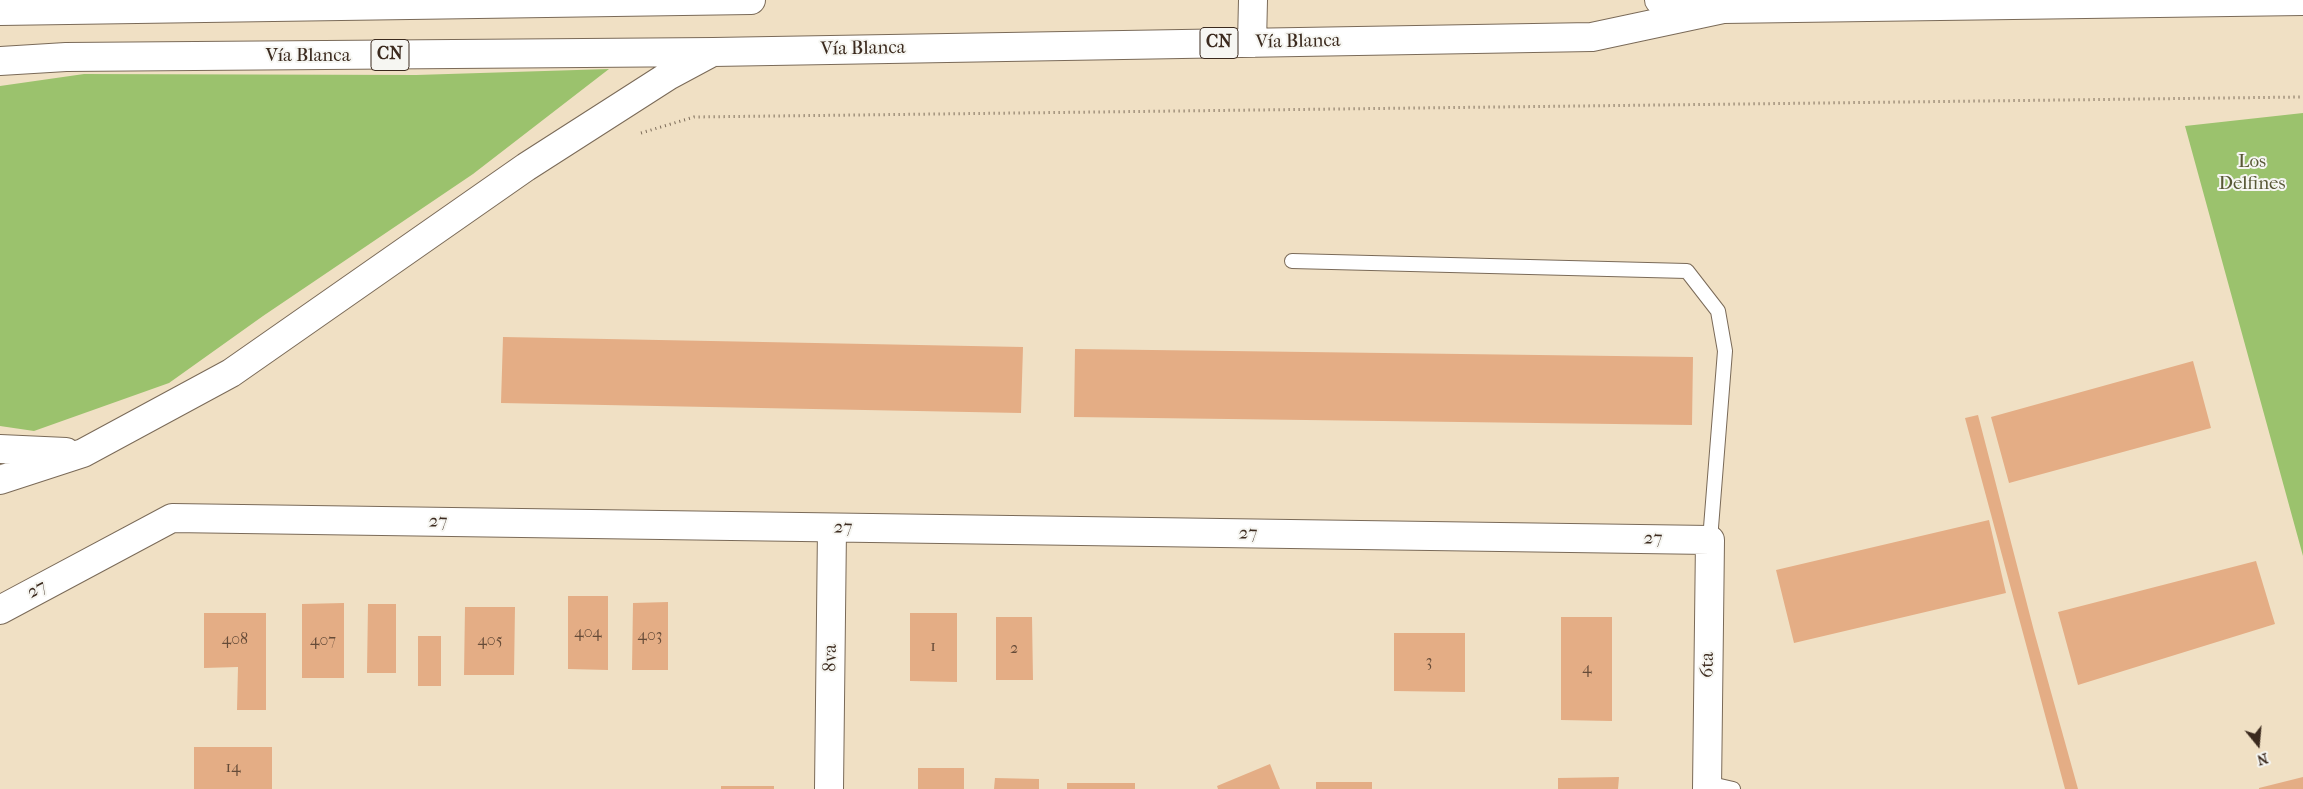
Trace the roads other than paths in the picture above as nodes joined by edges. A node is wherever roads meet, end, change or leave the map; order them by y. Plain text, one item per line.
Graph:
1 (751, 0) edge
2 (1253, 0) edge
3 (1659, 0) edge
4 (2303, 1) edge
5 (1723, 9) junction
6 (0, 11) edge
7 (1252, 43) junction
8 (713, 52) junction
9 (0, 61) edge
10 (1292, 261) dead end
11 (0, 449) edge
12 (83, 453) junction
13 (0, 480) edge
14 (832, 528) junction
15 (1710, 540) junction
16 (0, 610) edge
17 (1707, 786) edge
18 (829, 789) edge
19 (1733, 789) edge

1 - 6 main road
2 - 7 main road
3 - 5 main road, Vía Blanca / CN
4 - 5 main road, Vía Blanca / CN
5 - 7 main road, Vía Blanca / CN
7 - 8 main road, Vía Blanca / CN
8 - 9 main road, Vía Blanca / CN
8 - 12 main road
10 - 15 lane
11 - 12 main road
12 - 13 main road
14 - 15 main road, 27
14 - 16 main road, 27
14 - 18 main road, 8va
15 - 17 main road, 6ta
17 - 19 lane

